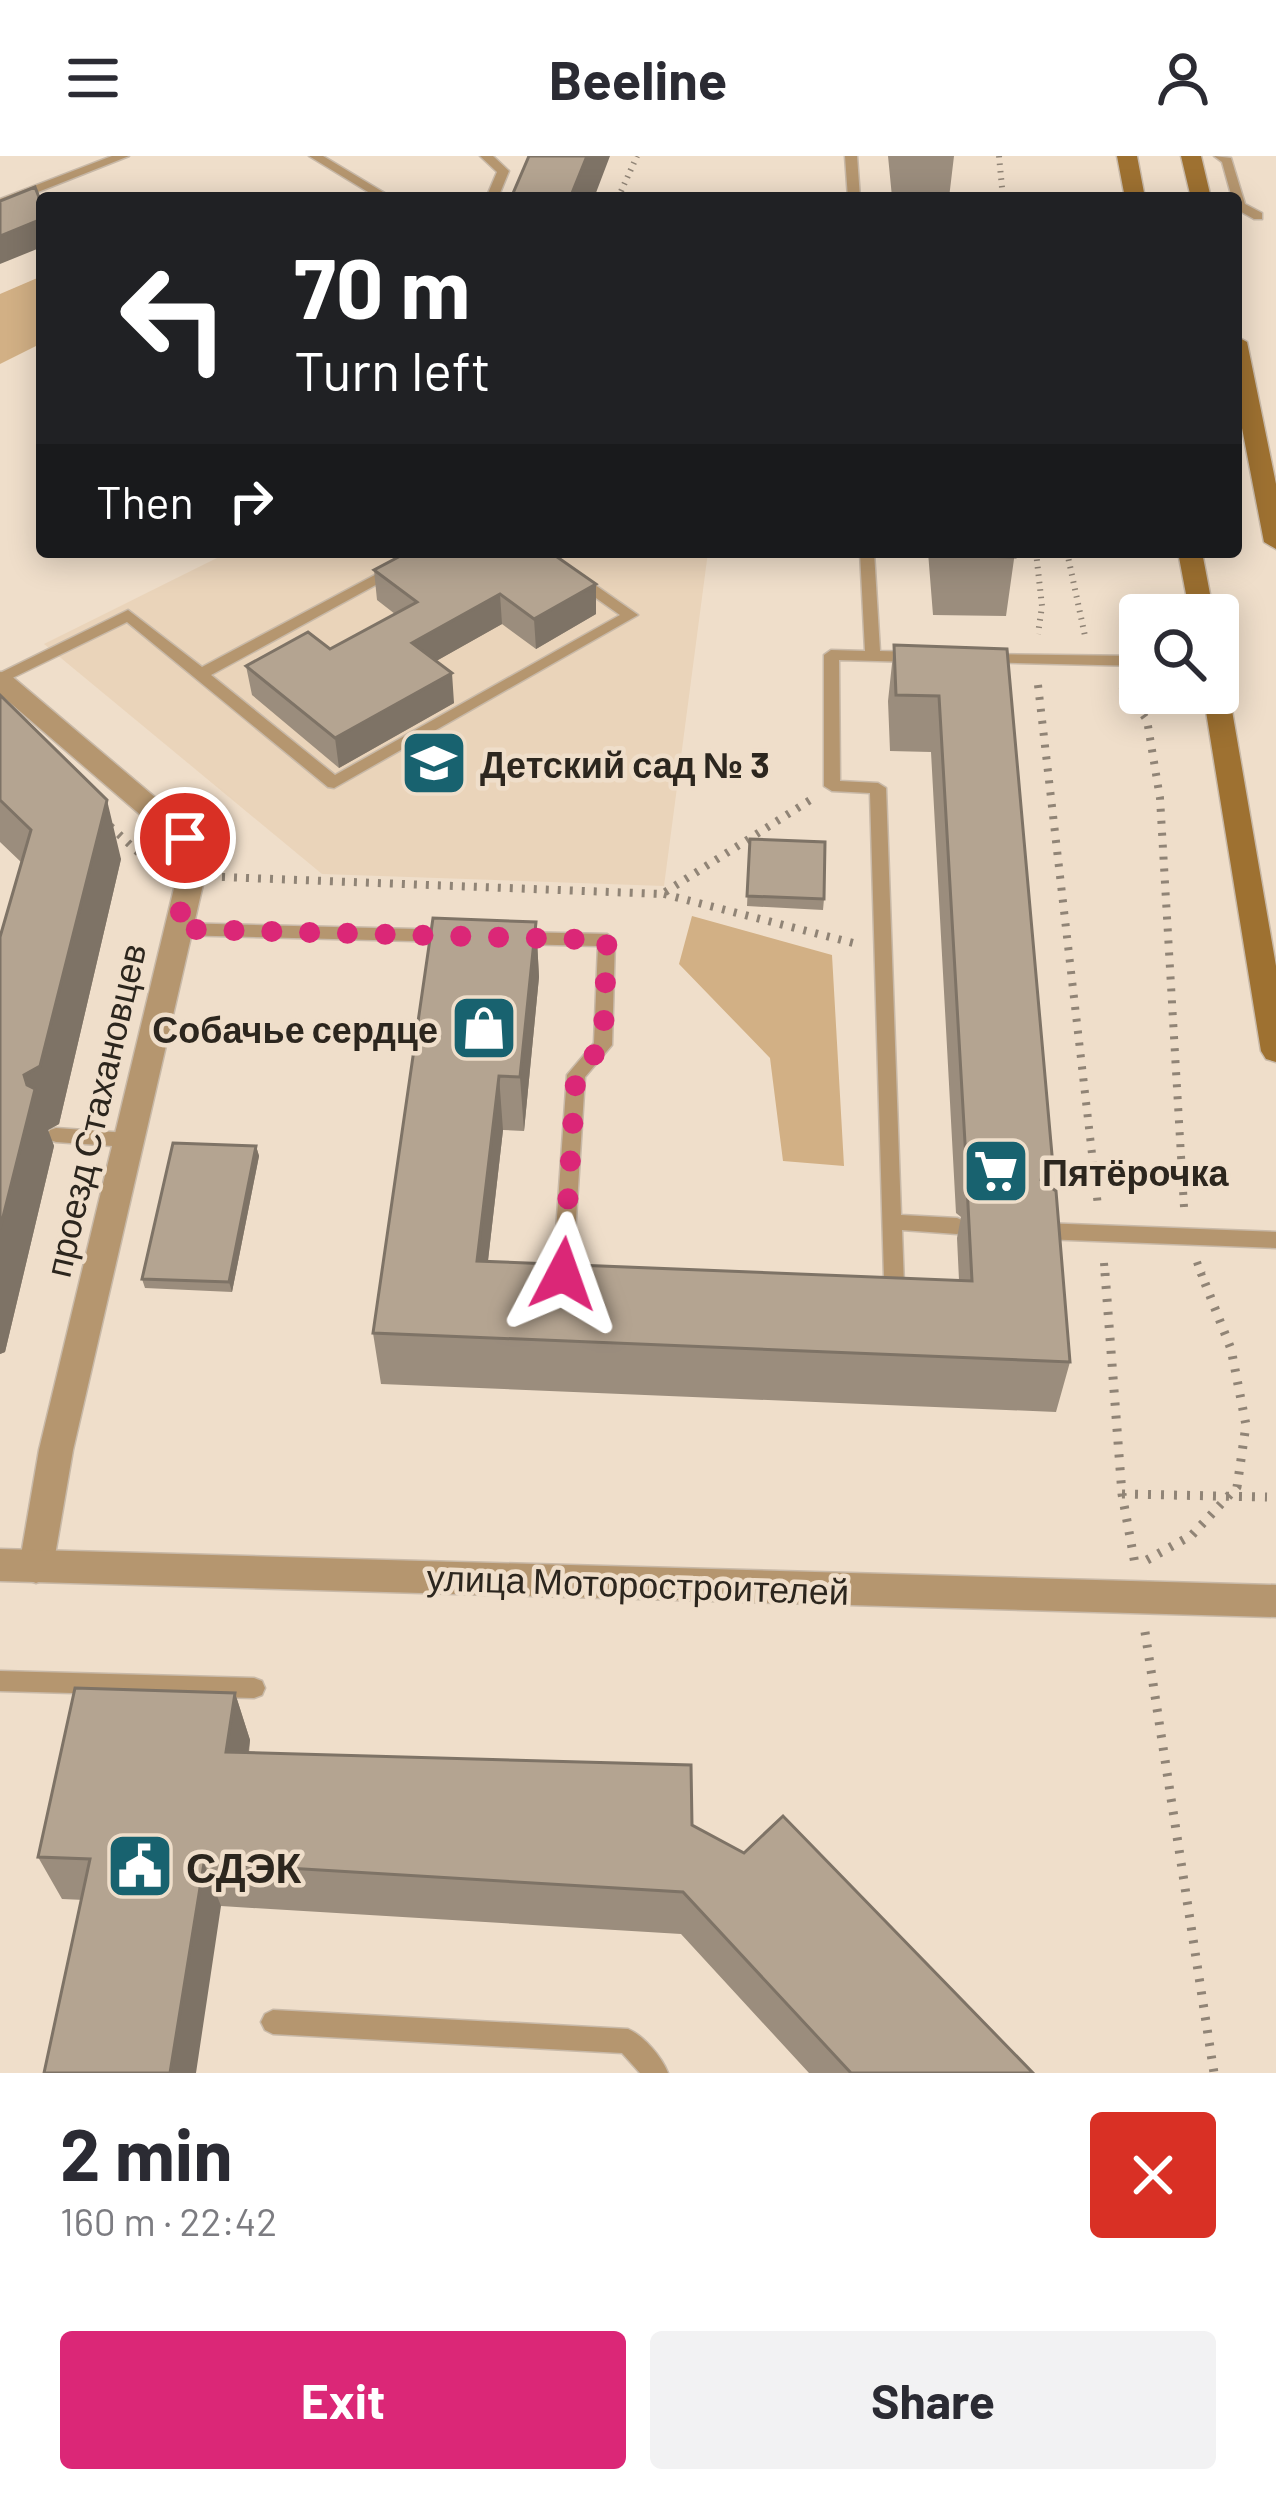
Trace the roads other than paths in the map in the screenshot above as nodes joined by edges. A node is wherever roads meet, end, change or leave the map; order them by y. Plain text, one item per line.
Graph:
1 (123, 156) edge
2 (315, 156) edge
3 (486, 156) edge
4 (851, 156) edge
5 (1127, 156) edge
6 (1191, 156) edge
7 (1220, 156) edge
8 (377, 192) edge
9 (494, 192) edge
10 (854, 192) edge
11 (1135, 192) edge
12 (1200, 192) edge
13 (1236, 192) edge
14 (0, 203) edge
15 (1242, 207) edge
16 (1258, 216) dead end
17 (1244, 414) edge
18 (1242, 484) edge
19 (1268, 502) junction
20 (1276, 542) edge
21 (418, 558) edge
22 (547, 558) edge
23 (867, 558) edge
24 (1191, 558) edge
25 (1198, 594) edge
26 (872, 656) junction
27 (942, 658) edge
28 (965, 658) edge
29 (1119, 661) edge
30 (201, 674) junction
31 (0, 680) edge
32 (1220, 714) edge
33 (176, 929) junction
34 (466, 936) edge
35 (490, 937) edge
36 (1276, 1051) edge
37 (56, 1135) dead end
38 (127, 1140) junction
39 (892, 1222) junction
40 (956, 1226) dead end
41 (1042, 1231) edge
42 (1276, 1240) edge
43 (587, 1275) edge
44 (847, 1284) edge
45 (0, 1565) edge
46 (36, 1567) junction
47 (1276, 1601) edge
48 (0, 1681) edge
49 (254, 1688) dead end
50 (272, 2022) dead end
51 (656, 2073) edge

1 - 14 lane
2 - 8 lane
3 - 9 lane
4 - 10 lane
5 - 11 main road
6 - 12 main road
7 - 13 lane
15 - 16 lane
17 - 19 main road
18 - 19 main road
19 - 20 main road
21 - 30 lane
22 - 30 lane
23 - 26 lane
24 - 25 main road
26 - 27 lane
26 - 39 lane
28 - 29 lane
30 - 31 lane
31 - 33 street, проезд Стахановцев
32 - 36 main road
33 - 34 lane
33 - 38 street, проезд Стахановцев
35 - 43 lane
37 - 38 lane
38 - 46 street, проезд Стахановцев
39 - 40 lane
39 - 44 lane
41 - 42 lane
45 - 46 street, улица Моторостроителей
46 - 47 street, улица Моторостроителей
48 - 49 lane
50 - 51 lane

